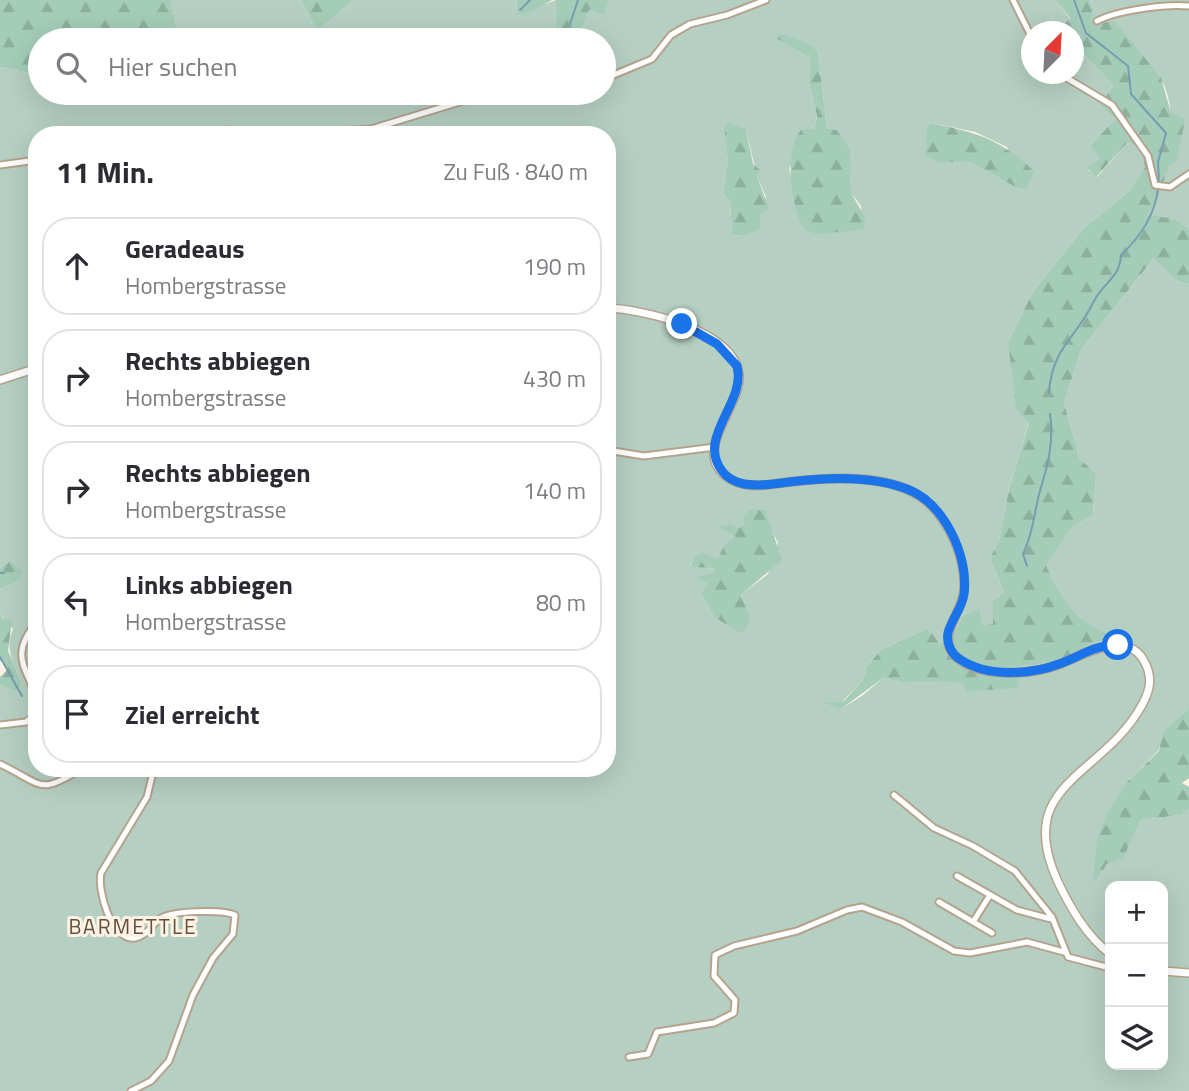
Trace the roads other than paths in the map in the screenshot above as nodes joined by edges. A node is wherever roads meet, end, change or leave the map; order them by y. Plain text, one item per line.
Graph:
1 (766, 0) edge
2 (1013, 0) edge
3 (1189, 6) edge
4 (1023, 21) edge
5 (1097, 21) dead end
6 (616, 74) edge
7 (1077, 84) edge
8 (450, 105) edge
9 (381, 126) edge
10 (28, 161) edge
11 (0, 165) edge
12 (1189, 174) edge
13 (616, 309) edge
14 (28, 371) edge
15 (0, 380) edge
16 (715, 447) junction
17 (616, 451) edge
18 (28, 632) edge
19 (28, 686) edge
20 (28, 720) edge
21 (0, 725) edge
22 (0, 764) edge
23 (68, 777) edge
24 (152, 777) edge
25 (894, 795) dead end
26 (957, 876) dead end
27 (990, 895) junction
28 (939, 902) dead end
29 (1055, 921) junction
30 (973, 922) junction
31 (992, 933) dead end
32 (1105, 949) edge
33 (1064, 952) junction
34 (1105, 967) edge
35 (1168, 971) edge
36 (1189, 973) edge
37 (629, 1057) dead end
38 (131, 1091) edge

1 - 6 street
2 - 4 street
3 - 5 street
7 - 12 street
8 - 9 street
10 - 11 street
13 - 16 street
14 - 15 street
16 - 17 street
16 - 32 street
18 - 19 street
20 - 21 street
22 - 23 street
24 - 38 street
25 - 29 street
26 - 27 street
27 - 29 street
27 - 30 street
28 - 30 street
29 - 33 street
30 - 31 street
33 - 34 street
33 - 37 street
35 - 36 street

